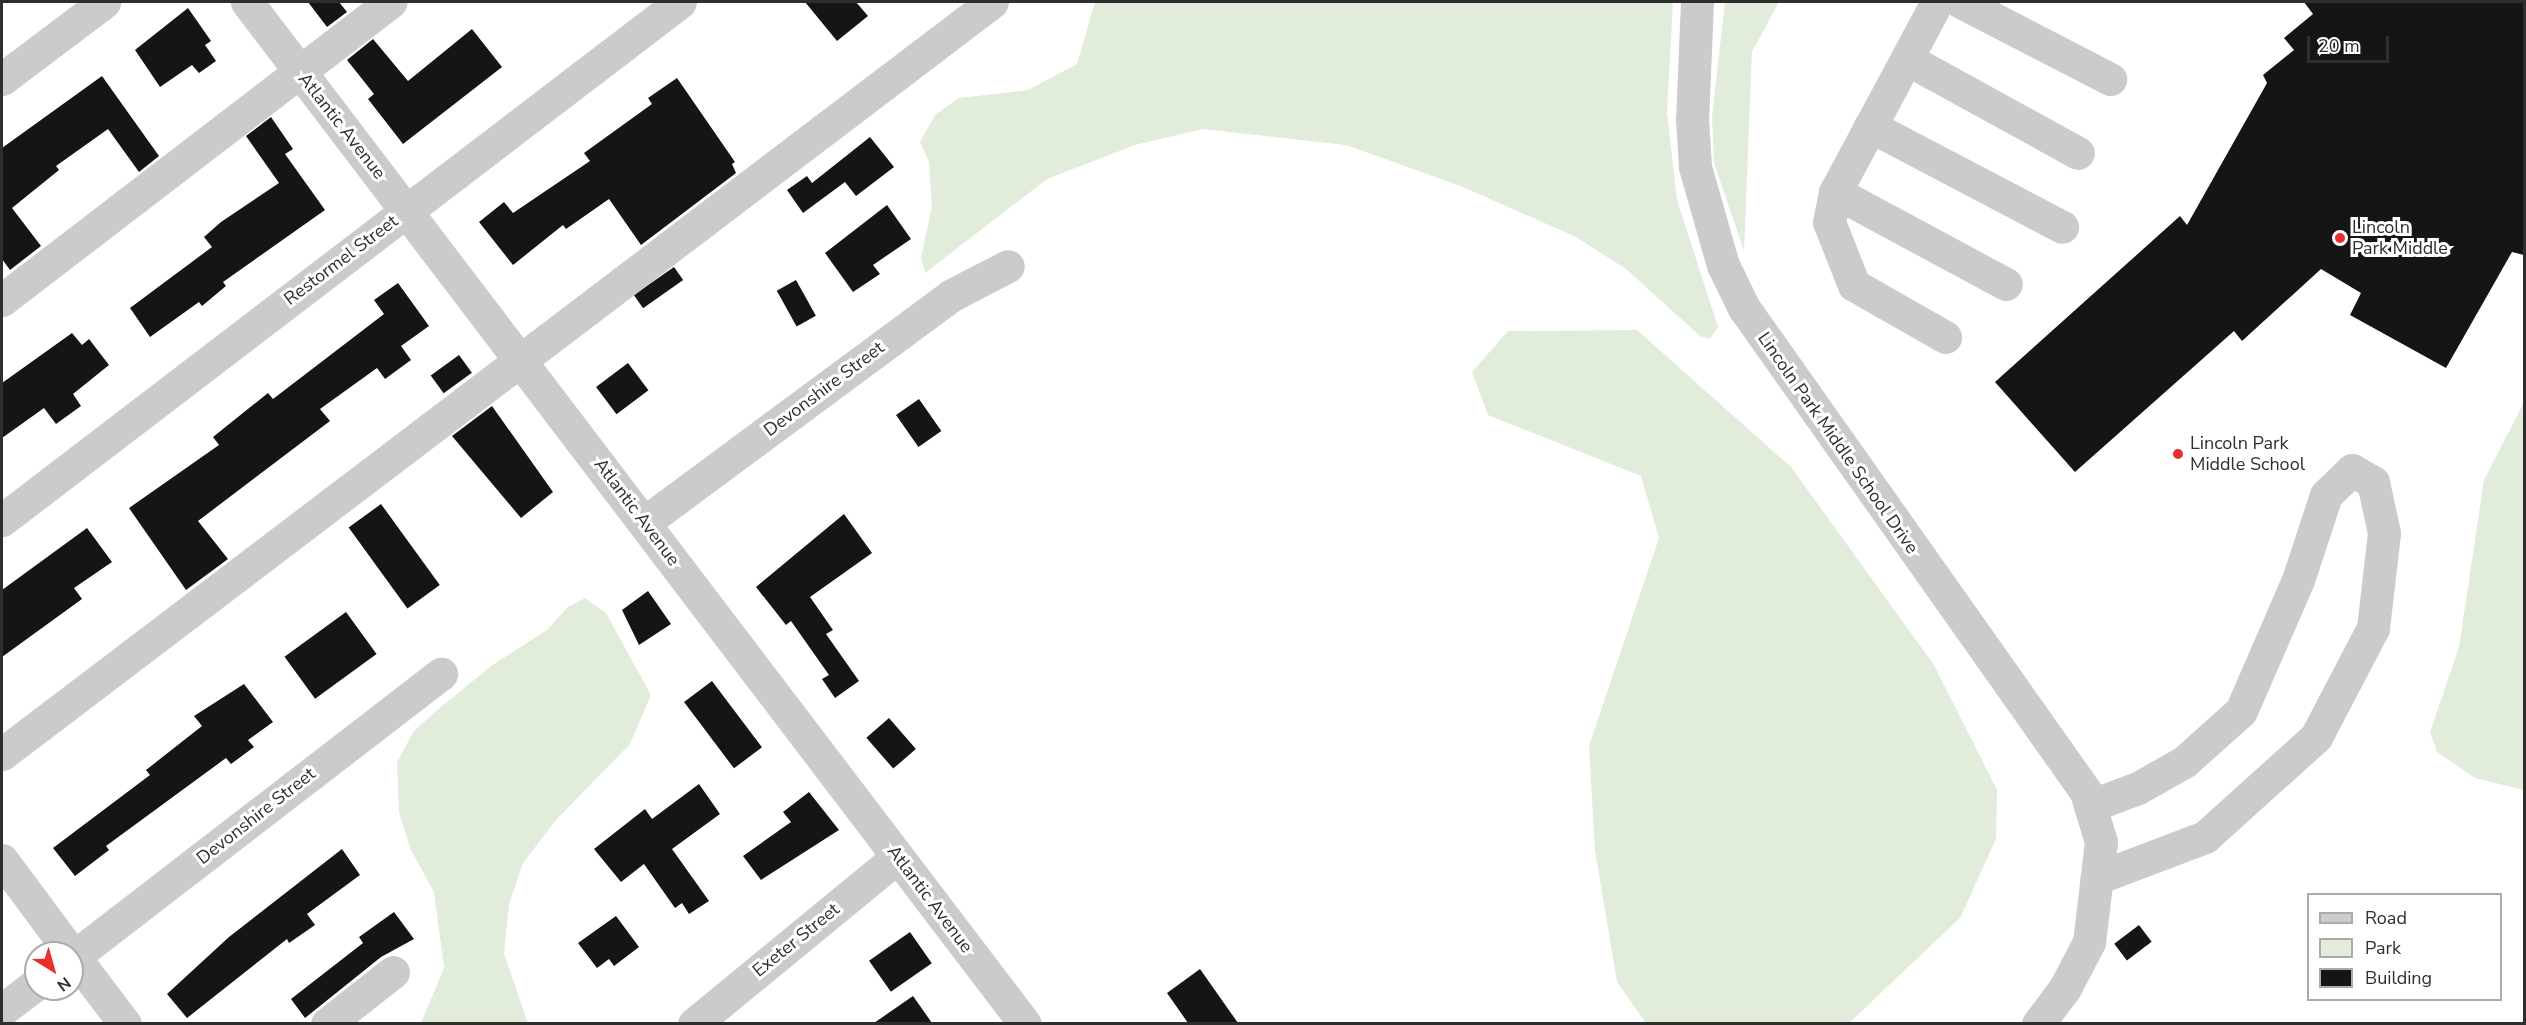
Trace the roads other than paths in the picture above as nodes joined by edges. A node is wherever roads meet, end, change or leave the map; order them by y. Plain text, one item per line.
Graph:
1 (104, 2) edge
2 (247, 2) edge
3 (391, 2) edge
4 (680, 2) edge
5 (992, 2) edge
6 (1697, 2) edge
7 (1937, 2) edge
8 (1961, 2) edge
9 (1907, 59) junction
10 (300, 71) junction
11 (2, 79) edge
12 (2110, 79) dead end
13 (1870, 126) junction
14 (2078, 153) dead end
15 (1835, 192) junction
16 (407, 209) junction
17 (2062, 227) dead end
18 (1008, 266) dead end
19 (2006, 284) dead end
20 (2, 300) edge
21 (1945, 337) dead end
22 (520, 356) junction
23 (2, 519) edge
24 (645, 522) junction
25 (441, 675) dead end
26 (2, 754) edge
27 (2090, 806) junction
28 (897, 856) junction
29 (2, 861) edge
30 (2097, 878) junction
31 (62, 941) edge
32 (84, 946) edge
33 (84, 970) edge
34 (393, 972) dead end
35 (24, 993) edge
36 (2, 1010) edge
37 (125, 1023) edge
38 (327, 1023) edge
39 (694, 1023) edge
40 (1025, 1023) edge
41 (2038, 1023) edge

1 - 11 street
2 - 10 street, Atlantic Avenue
3 - 10 street
4 - 16 street, Restormel Street
5 - 22 street
6 - 27 street, Lincoln Park Middle School Drive
7 - 9 street
8 - 12 street
9 - 13 street
9 - 14 street
10 - 16 street, Atlantic Avenue
10 - 20 street
13 - 15 street
13 - 17 street
15 - 19 street
15 - 21 street
16 - 22 street, Atlantic Avenue
16 - 23 street, Restormel Street
18 - 24 street, Devonshire Street
22 - 24 street, Atlantic Avenue
22 - 26 street
24 - 28 street, Atlantic Avenue
25 - 32 street, Devonshire Street
27 - 30 street, Lincoln Park Middle School Drive
27 - 30 street
28 - 39 street, Exeter Street
28 - 40 street, Atlantic Avenue
29 - 31 street
30 - 41 street
33 - 37 street
34 - 38 street
35 - 36 street

